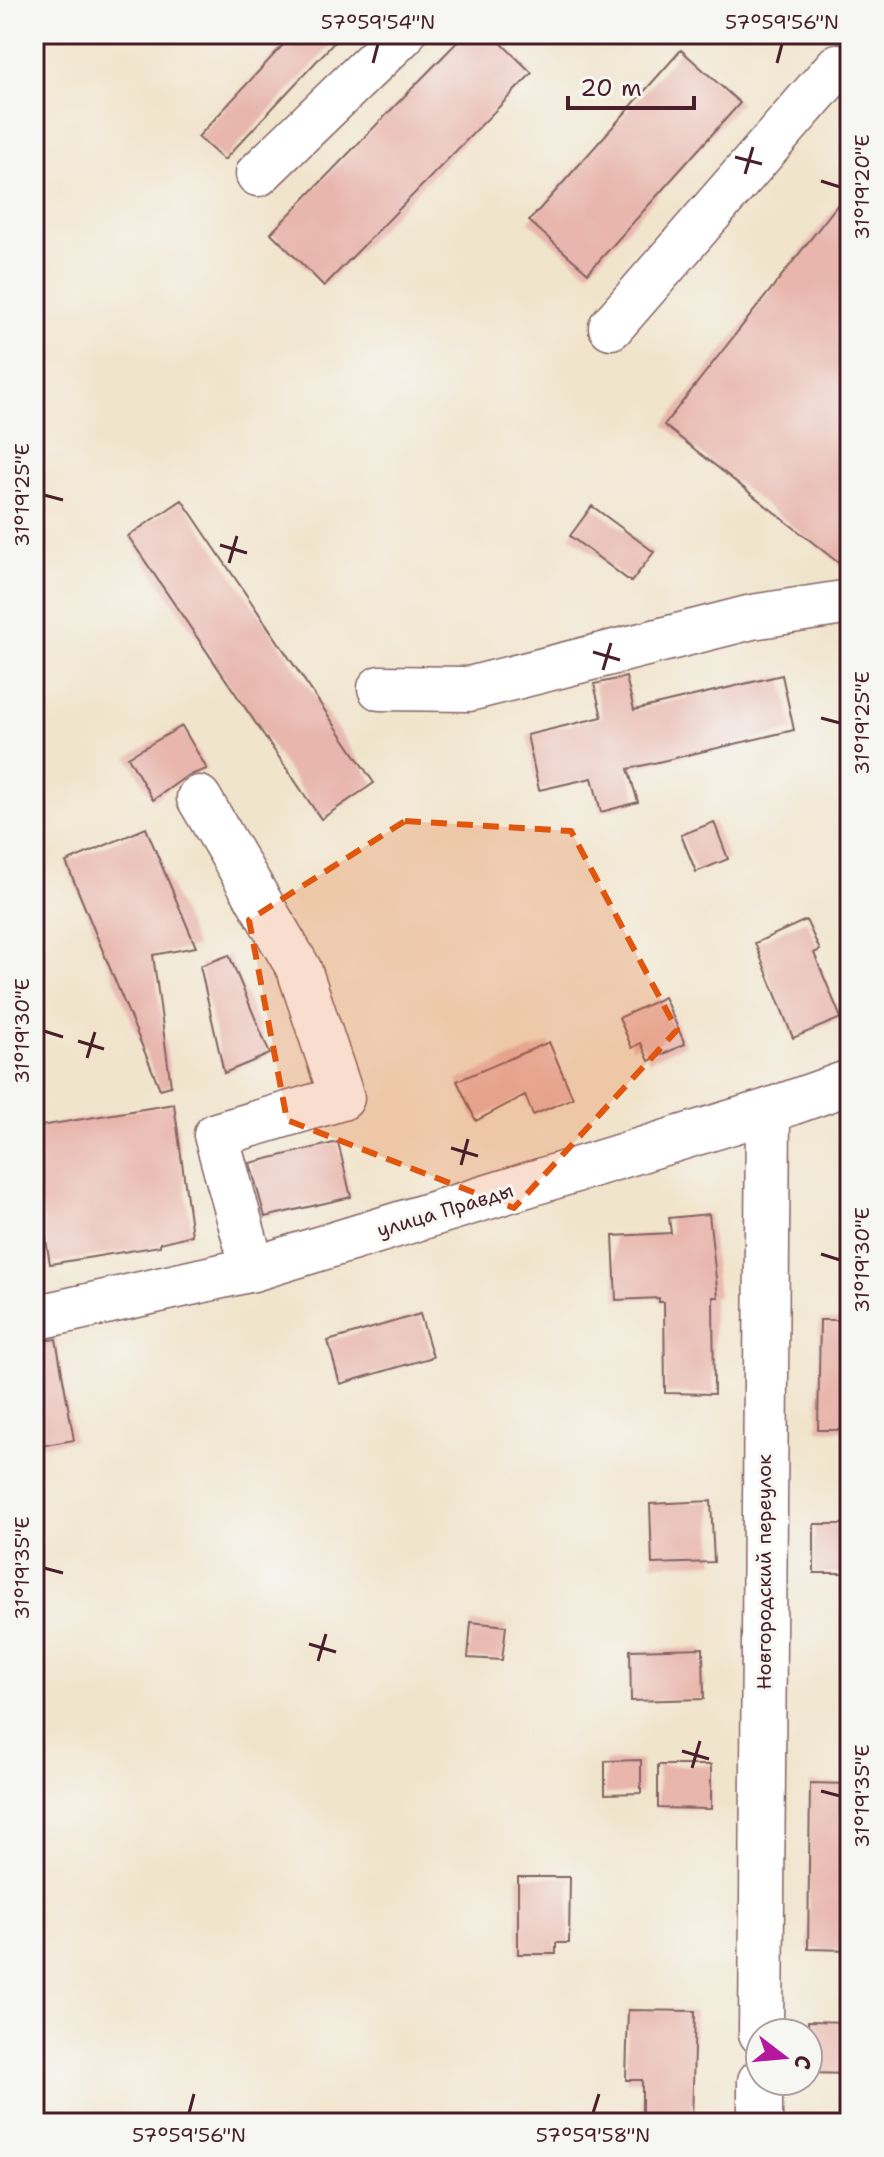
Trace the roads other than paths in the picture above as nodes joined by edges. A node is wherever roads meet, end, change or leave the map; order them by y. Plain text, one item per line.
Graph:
1 (403, 34) edge
2 (850, 75) edge
3 (258, 174) dead end
4 (611, 327) dead end
5 (850, 602) edge
6 (380, 688) dead end
7 (199, 798) dead end
8 (850, 1082) edge
9 (768, 1111) junction
10 (253, 1269) junction
11 (34, 1318) edge
12 (761, 2017) edge
13 (760, 2097) edge
14 (760, 2123) edge

1 - 3 street
2 - 4 street
5 - 6 street
7 - 10 street
8 - 9 street, улица Правды
9 - 10 street, улица Правды
9 - 12 street, Новгородский переулок
10 - 11 street, улица Правды
13 - 14 street

